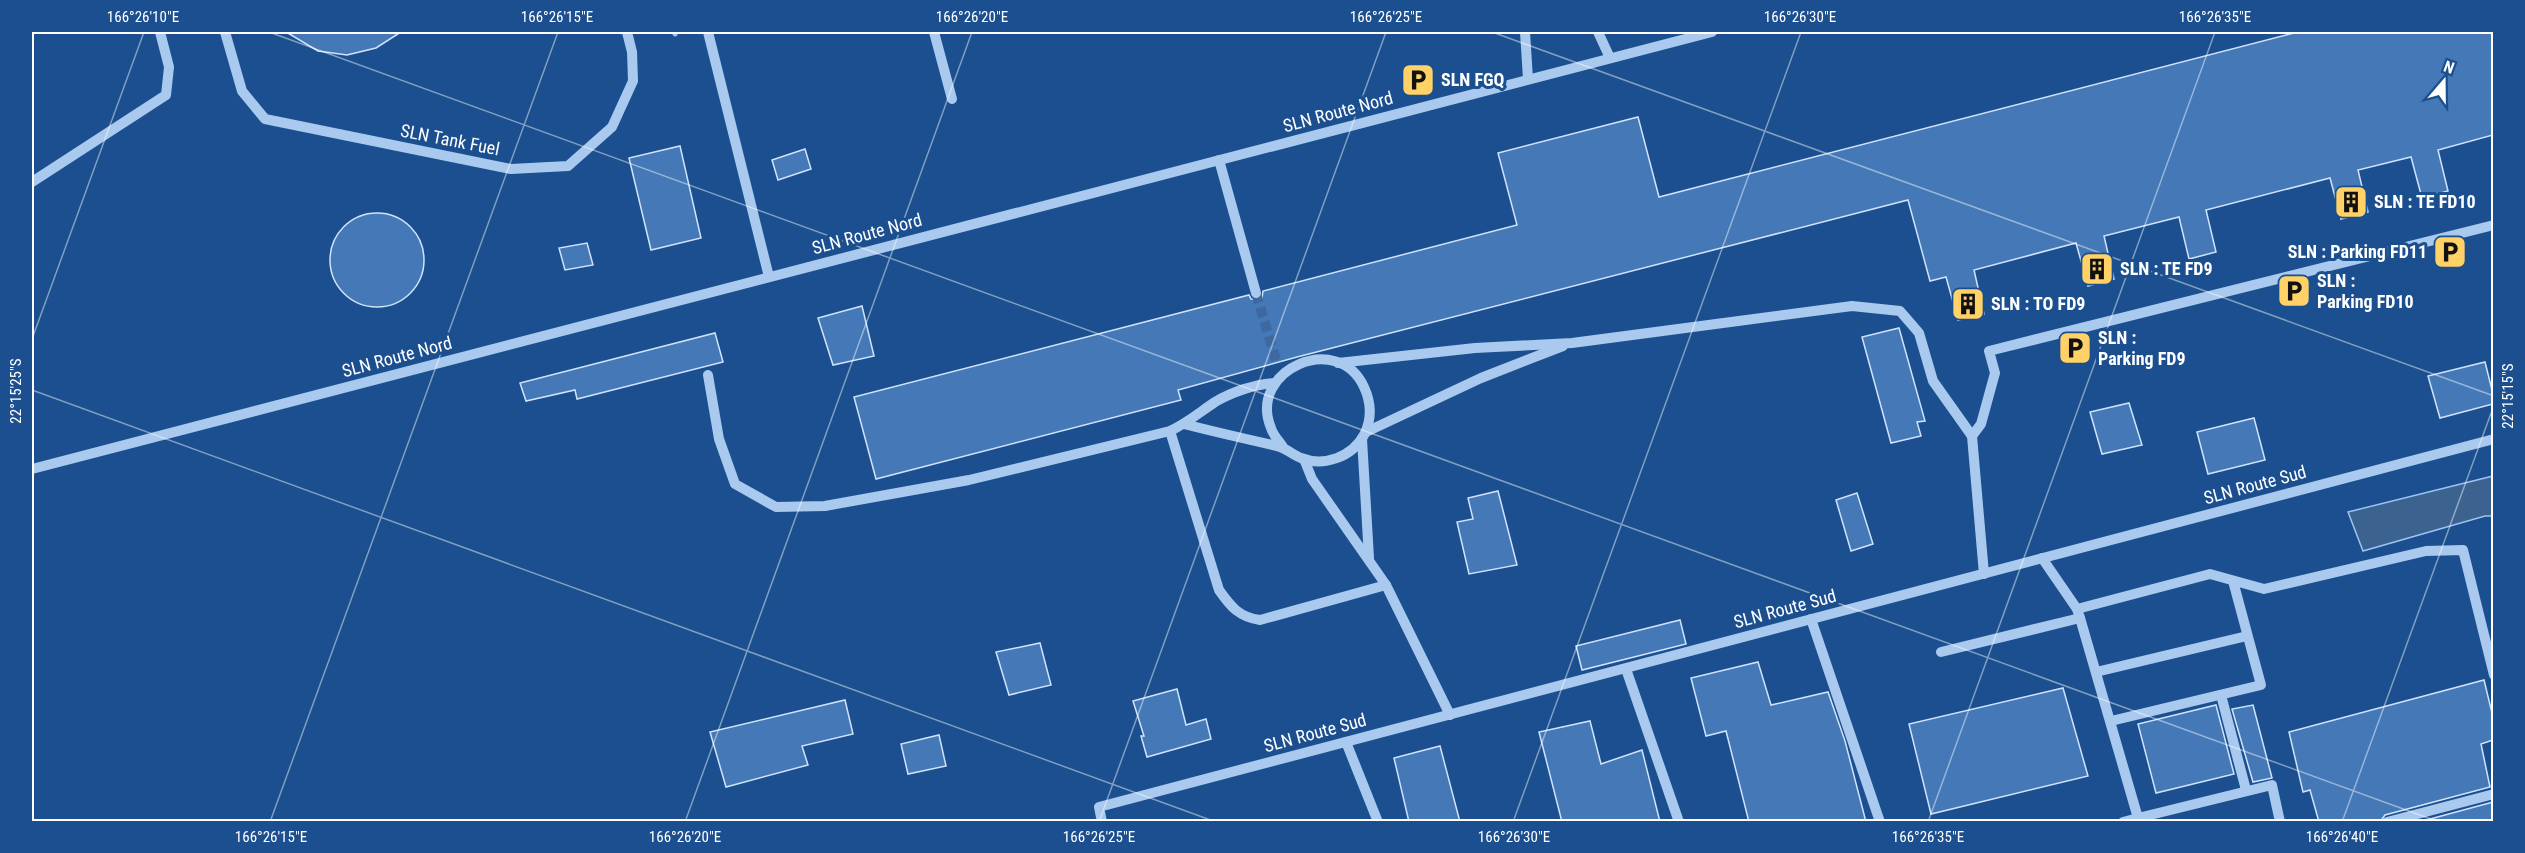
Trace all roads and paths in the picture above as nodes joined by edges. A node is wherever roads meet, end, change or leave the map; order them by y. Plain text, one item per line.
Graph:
1 (160, 32) edge
2 (225, 32) edge
3 (627, 32) edge
4 (708, 32) edge
5 (934, 32) edge
6 (1525, 32) edge
7 (1598, 32) edge
8 (1712, 32) edge
9 (1610, 58) junction
10 (1528, 79) junction
11 (952, 99) dead end
12 (1219, 160) junction
13 (32, 182) edge
14 (2493, 225) edge
15 (769, 277) junction
16 (1256, 293) tunnel mouth
17 (1572, 343) junction
18 (1338, 363) junction
19 (708, 375) dead end
20 (1275, 383) junction
21 (1184, 424) junction
22 (1170, 431) junction
23 (1364, 435) junction
24 (1972, 436) junction
25 (2493, 439) edge
26 (1283, 447) junction
27 (1304, 459) junction
28 (32, 469) edge
29 (1369, 558) junction
30 (2042, 558) junction
31 (1984, 573) junction
32 (2233, 581) junction
33 (1386, 585) junction
34 (2079, 614) junction
35 (1811, 619) junction
36 (2247, 636) junction
37 (1941, 652) dead end
38 (1626, 669) junction
39 (2096, 672) junction
40 (2493, 675) edge
41 (2221, 695) junction
42 (1450, 715) junction
43 (2110, 721) junction
44 (1346, 742) junction
45 (2246, 790) junction
46 (2493, 794) edge
47 (2171, 809) junction
48 (2138, 818) junction
49 (1102, 822) edge
50 (1378, 822) edge
51 (1679, 822) edge
52 (1880, 822) edge
53 (2123, 822) edge
54 (2174, 822) edge
55 (2280, 822) edge
56 (2387, 822) edge

1 - 13 lane
2 - 3 lane, SLN Tank Fuel
4 - 15 lane
5 - 11 lane
6 - 10 lane
7 - 9 lane
8 - 9 lane, SLN Route Nord
9 - 10 lane, SLN Route Nord
10 - 12 lane, SLN Route Nord
12 - 15 lane, SLN Route Nord
12 - 16 lane
14 - 24 lane
15 - 28 lane, SLN Route Nord
17 - 18 lane
17 - 23 lane
17 - 24 lane
18 - 20 lane
18 - 23 lane
19 - 22 lane
20 - 21 lane
20 - 26 lane
21 - 22 lane
21 - 26 lane
22 - 33 lane
23 - 27 lane
23 - 29 lane
24 - 31 lane
25 - 30 lane, SLN Route Sud
26 - 27 lane
27 - 29 lane
29 - 33 lane
30 - 31 lane, SLN Route Sud
30 - 34 lane
31 - 35 lane, SLN Route Sud
32 - 34 lane
32 - 36 lane
32 - 40 lane
33 - 42 lane
34 - 37 lane
34 - 39 lane
35 - 38 lane, SLN Route Sud
35 - 52 lane
36 - 39 lane
36 - 41 lane
38 - 42 lane, SLN Route Sud
38 - 51 lane
39 - 43 lane
41 - 43 lane
41 - 45 lane
42 - 44 lane, SLN Route Sud
43 - 48 lane
44 - 49 lane, SLN Route Sud
44 - 50 lane
45 - 47 lane
45 - 55 lane
46 - 56 lane
47 - 48 lane
47 - 54 lane
48 - 53 lane

